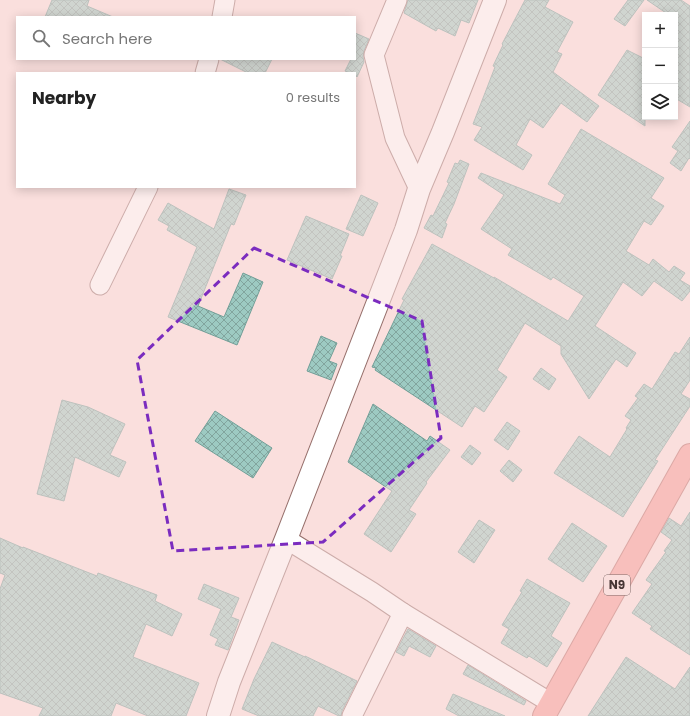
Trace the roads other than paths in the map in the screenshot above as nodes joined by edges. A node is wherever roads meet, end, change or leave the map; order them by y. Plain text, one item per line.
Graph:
1 (225, 0) edge
2 (397, 0) edge
3 (495, 0) edge
4 (222, 16) edge
5 (210, 60) edge
6 (205, 72) edge
7 (148, 188) edge
8 (419, 189) junction
9 (100, 285) dead end
10 (690, 455) edge
11 (286, 539) junction
12 (403, 613) junction
13 (548, 709) edge
14 (218, 716) edge
15 (352, 716) edge

1 - 4 street
2 - 8 street
3 - 8 street
5 - 6 street
7 - 9 street
8 - 11 street
10 - 13 highway, N9
11 - 12 street
11 - 14 street
12 - 13 street
12 - 15 street

